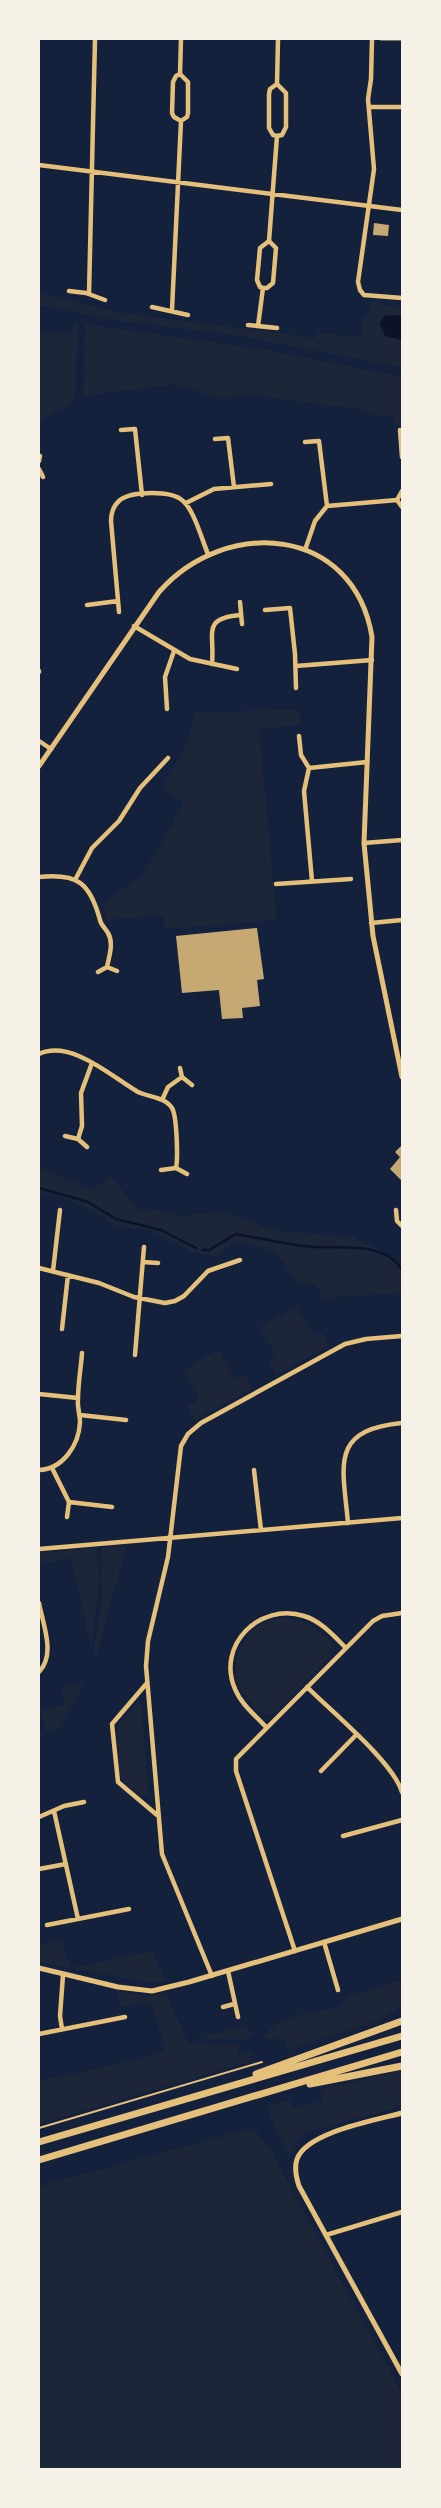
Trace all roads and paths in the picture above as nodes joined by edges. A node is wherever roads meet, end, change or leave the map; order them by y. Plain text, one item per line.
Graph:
1 (95, 39) edge
2 (181, 39) edge
3 (278, 39) edge
4 (372, 39) edge
5 (380, 39) edge
6 (402, 39) edge
7 (180, 74) junction
8 (277, 84) junction
9 (369, 107) junction
10 (402, 107) edge
11 (181, 121) junction
12 (277, 136) junction
13 (39, 165) edge
14 (92, 172) junction
15 (178, 184) junction
16 (273, 196) junction
17 (369, 208) junction
18 (402, 210) edge
19 (269, 241) junction
20 (263, 288) junction
21 (69, 291) dead end
22 (89, 294) junction
23 (402, 298) edge
24 (105, 300) dead end
25 (152, 307) dead end
26 (172, 310) junction
27 (188, 315) dead end
28 (248, 325) dead end
29 (258, 326) junction
30 (277, 328) dead end
31 (121, 430) dead end
32 (400, 430) dead end
33 (216, 439) dead end
34 (305, 442) dead end
35 (402, 457) edge
36 (39, 469) edge
37 (44, 477) dead end
38 (271, 484) dead end
39 (234, 487) junction
40 (402, 491) edge
41 (142, 495) junction
42 (396, 500) junction
43 (186, 504) junction
44 (327, 506) junction
45 (402, 507) edge
46 (305, 550) junction
47 (208, 554) junction
48 (118, 601) junction
49 (240, 602) dead end
50 (87, 604) dead end
51 (265, 610) dead end
52 (119, 612) dead end
53 (241, 615) junction
54 (242, 624) dead end
55 (134, 626) junction
56 (174, 651) junction
57 (372, 660) junction
58 (212, 664) junction
59 (296, 666) junction
60 (237, 669) dead end
61 (296, 688) dead end
62 (167, 709) dead end
63 (299, 736) dead end
64 (39, 741) edge
65 (51, 749) junction
66 (168, 758) dead end
67 (367, 762) junction
68 (39, 766) edge
69 (309, 768) junction
70 (402, 840) edge
71 (364, 843) junction
72 (39, 877) edge
73 (351, 879) dead end
74 (75, 880) junction
75 (312, 882) junction
76 (276, 884) dead end
77 (402, 920) edge
78 (371, 923) junction
79 (106, 967) junction
80 (117, 971) dead end
81 (98, 972) dead end
82 (39, 1054) edge
83 (92, 1063) junction
84 (180, 1068) dead end
85 (182, 1077) junction
86 (402, 1077) edge
87 (192, 1085) dead end
88 (162, 1100) junction
89 (65, 1136) dead end
90 (78, 1139) junction
91 (87, 1147) dead end
92 (176, 1168) junction
93 (161, 1170) dead end
94 (187, 1174) dead end
95 (60, 1210) dead end
96 (396, 1210) dead end
97 (402, 1226) edge
98 (144, 1246) dead end
99 (240, 1260) dead end
100 (143, 1262) junction
101 (158, 1263) dead end
102 (39, 1268) edge
103 (53, 1271) junction
104 (68, 1275) junction
105 (140, 1299) junction
106 (62, 1329) dead end
107 (402, 1336) edge
108 (82, 1353) dead end
109 (135, 1355) dead end
110 (39, 1394) edge
111 (78, 1398) junction
112 (80, 1415) junction
113 (126, 1420) dead end
114 (402, 1423) edge
115 (52, 1468) junction
116 (39, 1470) edge
117 (254, 1470) dead end
118 (69, 1502) junction
119 (112, 1507) dead end
120 (67, 1517) dead end
121 (402, 1518) edge
122 (348, 1523) junction
123 (261, 1530) junction
124 (170, 1538) junction
125 (39, 1549) edge
126 (39, 1603) edge
127 (402, 1613) edge
128 (346, 1648) junction
129 (39, 1672) edge
130 (147, 1684) junction
131 (307, 1687) junction
132 (266, 1727) junction
133 (356, 1735) junction
134 (321, 1771) dead end
135 (402, 1792) edge
136 (84, 1802) dead end
137 (54, 1811) junction
138 (157, 1815) junction
139 (39, 1817) edge
140 (402, 1820) edge
141 (343, 1836) dead end
142 (66, 1864) junction
143 (39, 1869) edge
144 (129, 1909) dead end
145 (78, 1919) junction
146 (402, 1920) edge
147 (47, 1925) dead end
148 (324, 1942) junction
149 (295, 1951) junction
150 (39, 1968) edge
151 (228, 1971) junction
152 (63, 1975) junction
153 (212, 1976) junction
154 (338, 1990) dead end
155 (234, 2004) junction
156 (223, 2007) dead end
157 (238, 2016) dead end
158 (125, 2017) dead end
159 (402, 2021) edge
160 (62, 2029) junction
161 (39, 2034) edge
162 (402, 2036) edge
163 (402, 2052) edge
164 (402, 2066) edge
165 (170, 2089) dead end
166 (270, 2092) junction
167 (185, 2099) junction
168 (402, 2113) edge
169 (39, 2128) edge
170 (39, 2142) edge
171 (39, 2160) edge
172 (402, 2212) edge
173 (326, 2235) junction
174 (402, 2374) edge

1 - 14 street
2 - 7 street
3 - 8 street
4 - 9 street
5 - 6 street
7 - 11 street
7 - 11 street
8 - 12 street
8 - 12 street
9 - 10 street
9 - 17 street
11 - 15 street
12 - 16 street
13 - 14 street
14 - 15 street
14 - 22 street
15 - 16 street
15 - 26 street
16 - 17 street
16 - 19 street
17 - 18 street
17 - 23 street
19 - 20 street
19 - 20 street
20 - 29 street
21 - 22 street
22 - 24 street
25 - 26 street
26 - 27 street
28 - 29 street
29 - 30 street
31 - 41 street
32 - 35 street
33 - 39 street
34 - 44 street
36 - 37 street
38 - 39 street
39 - 43 street
40 - 42 street
41 - 43 street
41 - 48 street
42 - 44 street
42 - 45 street
43 - 47 street
44 - 46 street
46 - 47 street
46 - 57 street
47 - 55 street
48 - 50 street
48 - 52 street
49 - 53 street
51 - 59 street
53 - 54 street
53 - 58 street
55 - 56 street
55 - 65 street
56 - 58 street
56 - 62 street
57 - 59 street
57 - 67 street
58 - 60 street
59 - 61 street
63 - 69 street
64 - 65 street
65 - 68 street
66 - 74 street
67 - 69 street
67 - 71 street
69 - 75 street
70 - 71 street
71 - 78 street
72 - 74 street
73 - 75 street
74 - 79 street
75 - 76 street
77 - 78 street
78 - 86 street
79 - 80 street
79 - 81 street
82 - 83 street
83 - 88 street
83 - 90 street
84 - 85 street
85 - 87 street
85 - 88 street
88 - 92 street
89 - 90 street
90 - 91 street
92 - 93 street
92 - 94 street
95 - 103 street
96 - 97 street
98 - 100 street
99 - 105 street
100 - 101 street
100 - 105 street
102 - 103 street
103 - 104 street
104 - 105 street
104 - 106 street
105 - 109 street
107 - 124 street
108 - 111 street
110 - 111 street
111 - 112 street
112 - 113 street
112 - 115 street
114 - 122 street
115 - 116 street
115 - 118 street
117 - 123 street
118 - 119 street
118 - 120 street
121 - 122 street
122 - 123 street
123 - 124 street
124 - 125 street
124 - 130 street
126 - 129 street
127 - 128 street
128 - 131 street
128 - 132 street
130 - 138 street
130 - 138 street
131 - 132 street
131 - 133 street
132 - 149 street
133 - 134 street
133 - 135 street
136 - 137 street
137 - 139 street
137 - 142 street
138 - 153 street
140 - 141 street
142 - 143 street
142 - 145 street
144 - 145 street
145 - 147 street
146 - 148 street
148 - 149 street
148 - 154 street
149 - 151 street
150 - 152 street
151 - 153 street
151 - 155 street
152 - 153 street
152 - 160 street
155 - 156 street
155 - 157 street
158 - 160 street
159 - 167 highway
160 - 161 street
162 - 167 highway
163 - 166 highway
164 - 166 highway
165 - 169 path
166 - 171 highway
167 - 170 highway
168 - 173 street
172 - 173 street
173 - 174 street

